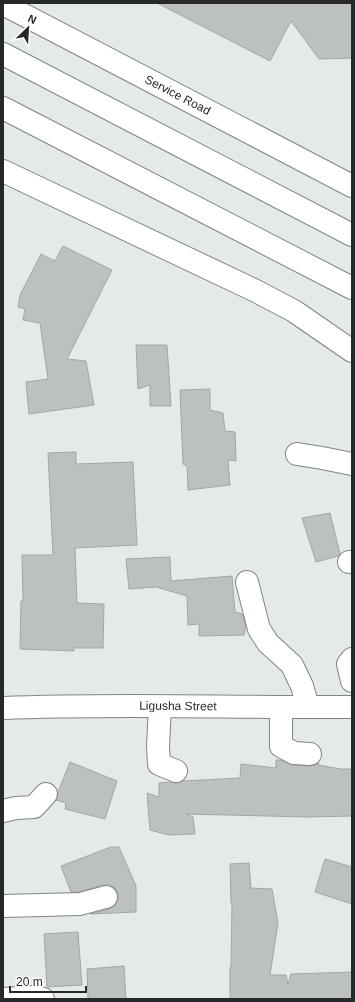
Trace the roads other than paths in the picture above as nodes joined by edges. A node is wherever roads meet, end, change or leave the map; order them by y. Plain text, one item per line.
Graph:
1 (3, 4) edge
2 (3, 54) edge
3 (3, 108) edge
4 (3, 171) edge
5 (352, 186) edge
6 (352, 235) edge
7 (352, 288) edge
8 (352, 351) edge
9 (297, 454) dead end
10 (352, 464) edge
11 (247, 582) dead end
12 (352, 659) edge
13 (352, 681) edge
14 (160, 707) junction
15 (308, 707) junction
16 (352, 707) edge
17 (3, 708) edge
18 (281, 708) junction
19 (310, 754) dead end
20 (176, 771) dead end
21 (46, 794) dead end
22 (3, 812) edge
23 (106, 897) dead end
24 (3, 906) edge
25 (3, 999) edge
26 (43, 999) edge

1 - 5 street, Service Road
2 - 6 street
3 - 7 street
4 - 8 street
9 - 10 street
11 - 15 street
12 - 13 street
14 - 17 street, Ligusha Street
14 - 18 street, Ligusha Street
14 - 20 street
15 - 16 street, Ligusha Street
15 - 18 street, Ligusha Street
18 - 19 street
21 - 22 street
23 - 24 street
25 - 26 street

